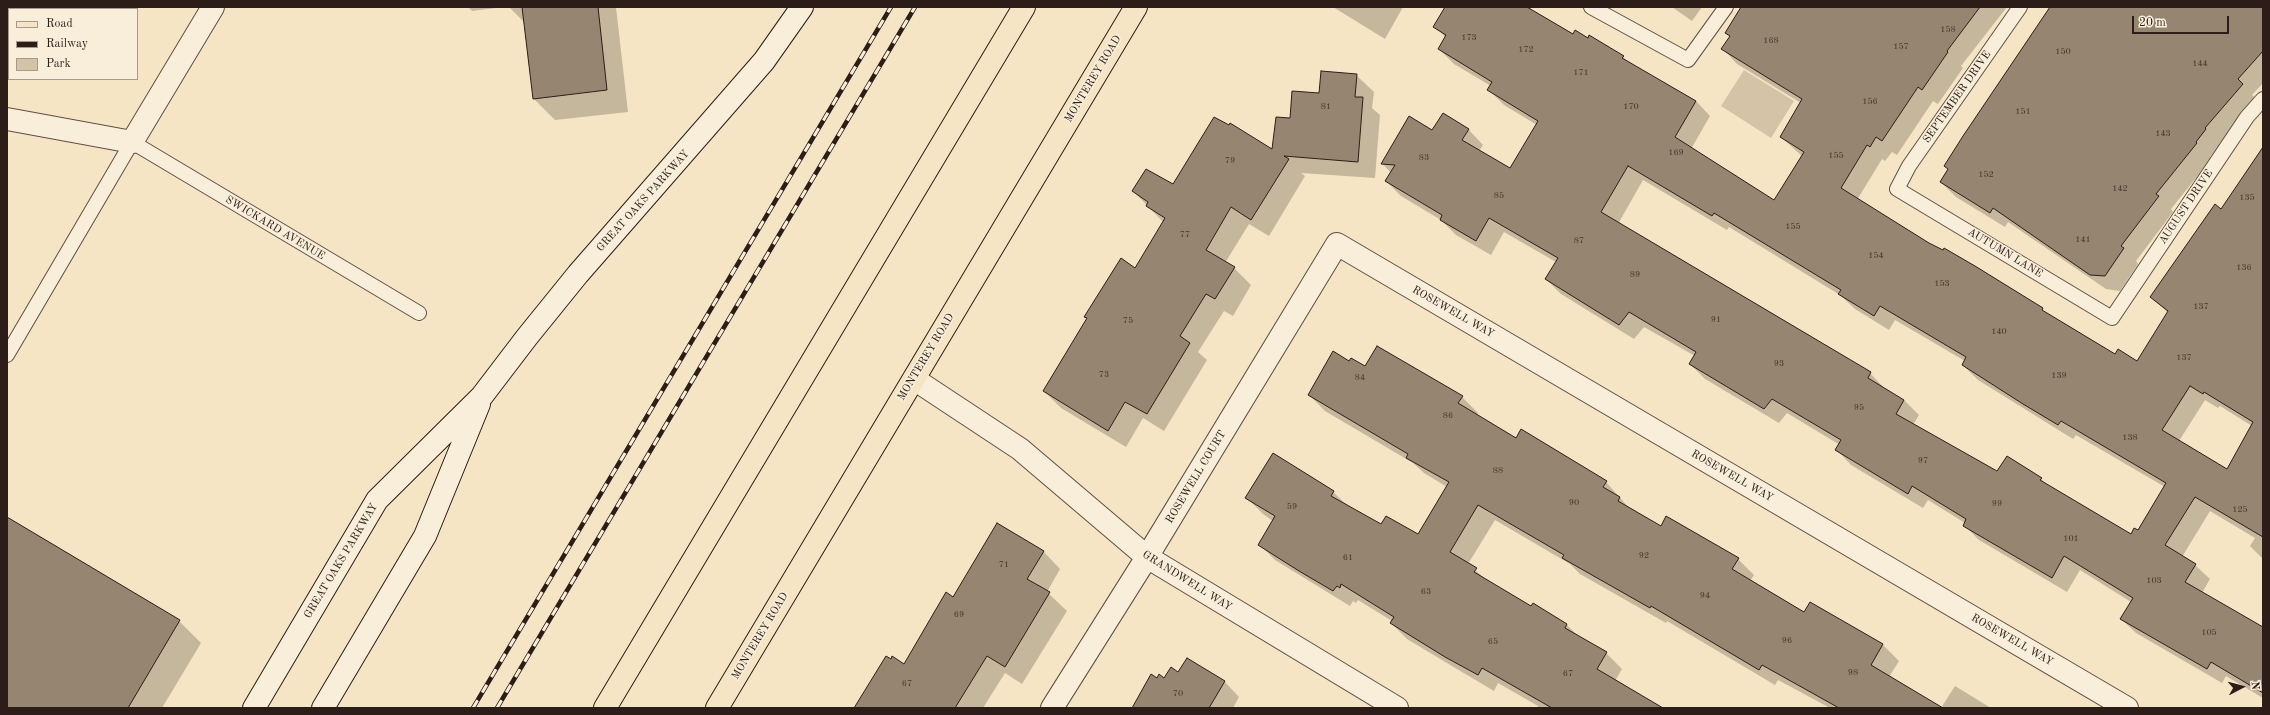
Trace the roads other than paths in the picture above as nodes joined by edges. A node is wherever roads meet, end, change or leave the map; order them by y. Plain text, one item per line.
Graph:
1 (213, 7) edge
2 (802, 7) edge
3 (1024, 7) edge
4 (1136, 7) edge
5 (1591, 7) edge
6 (1726, 7) edge
7 (2020, 7) edge
8 (2263, 99) edge
9 (7, 120) edge
10 (132, 142) junction
11 (1898, 189) joint
12 (1337, 244) joint
13 (419, 313) dead end
14 (2112, 318) joint
15 (7, 355) edge
16 (914, 379) junction
17 (482, 396) junction
18 (1147, 558) junction
19 (254, 708) edge
20 (324, 708) edge
21 (605, 708) edge
22 (717, 708) edge
23 (1052, 708) edge
24 (1397, 708) edge
25 (2127, 708) edge

1 - 10 street
2 - 17 street, GREAT OAKS PARKWAY
3 - 21 main road
4 - 16 main road, MONTEREY ROAD
5 - 6 lane
7 - 11 lane, SEPTEMBER DRIVE
8 - 14 lane, AUGUST DRIVE
9 - 10 street
10 - 13 lane, SWICKARD AVENUE
10 - 15 lane
11 - 14 lane, AUTUMN LANE
12 - 18 street, ROSEWELL COURT
12 - 25 street, ROSEWELL WAY
16 - 18 street, GRANDWELL WAY
16 - 22 main road, MONTEREY ROAD
17 - 19 street, GREAT OAKS PARKWAY
17 - 20 street, GREAT OAKS PARKWAY
18 - 23 street, ROSEWELL COURT
18 - 24 street, GRANDWELL WAY

